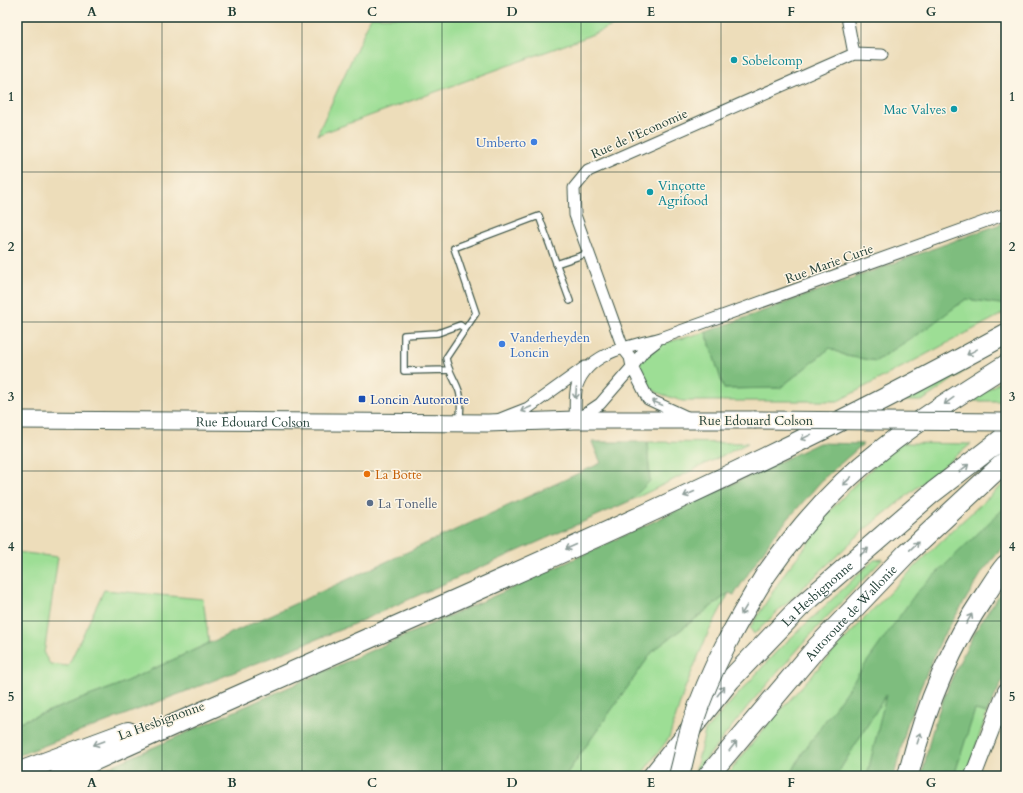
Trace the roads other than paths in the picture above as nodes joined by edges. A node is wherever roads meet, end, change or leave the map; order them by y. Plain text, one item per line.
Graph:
1 (847, 17) edge
2 (854, 54) junction
3 (882, 55) dead end
4 (1006, 214) edge
5 (589, 253) junction
6 (556, 264) junction
7 (570, 301) dead end
8 (465, 329) junction
9 (1006, 334) edge
10 (661, 338) junction
11 (623, 348) junction
12 (592, 362) junction
13 (1006, 365) edge
14 (632, 367) junction
15 (448, 370) junction
16 (17, 420) edge
17 (575, 420) junction
18 (692, 420) junction
19 (460, 422) junction
20 (1006, 422) edge
21 (488, 423) junction
22 (1006, 436) edge
23 (1006, 461) edge
24 (1006, 565) edge
25 (306, 666) junction
26 (1006, 691) edge
27 (17, 773) edge
28 (60, 776) edge
29 (653, 776) edge
30 (679, 776) edge
31 (708, 776) edge
32 (908, 776) edge
33 (973, 776) edge

1 - 2 street
2 - 3 street, Rue de l'Economie
2 - 5 street, Rue de l'Economie
4 - 10 street, Rue Marie Curie
5 - 6 lane
5 - 11 street, Rue de l'Economie
6 - 7 lane
6 - 8 lane
8 - 15 lane
8 - 15 lane
9 -> 25 highway
10 - 11 street
10 - 14 street
11 - 12 street
11 - 14 street, Rue de l'Economie
12 -> 17 street
12 -> 21 street
13 -> 30 highway, bridge
14 - 17 street
18 -> 14 street, Rue de l'Economie
15 - 19 lane
16 - 19 main road, Rue Edouard Colson
17 - 18 main road, Rue Edouard Colson
17 - 21 main road, Rue Edouard Colson
18 - 20 main road, Rue Edouard Colson, bridge
19 - 21 main road, Rue Edouard Colson
29 -> 22 highway, La Hesbignonne
31 -> 23 highway, Autoroute de Wallonie
32 -> 24 highway
25 -> 27 highway, La Hesbignonne
25 - 28 highway
26 - 33 street

